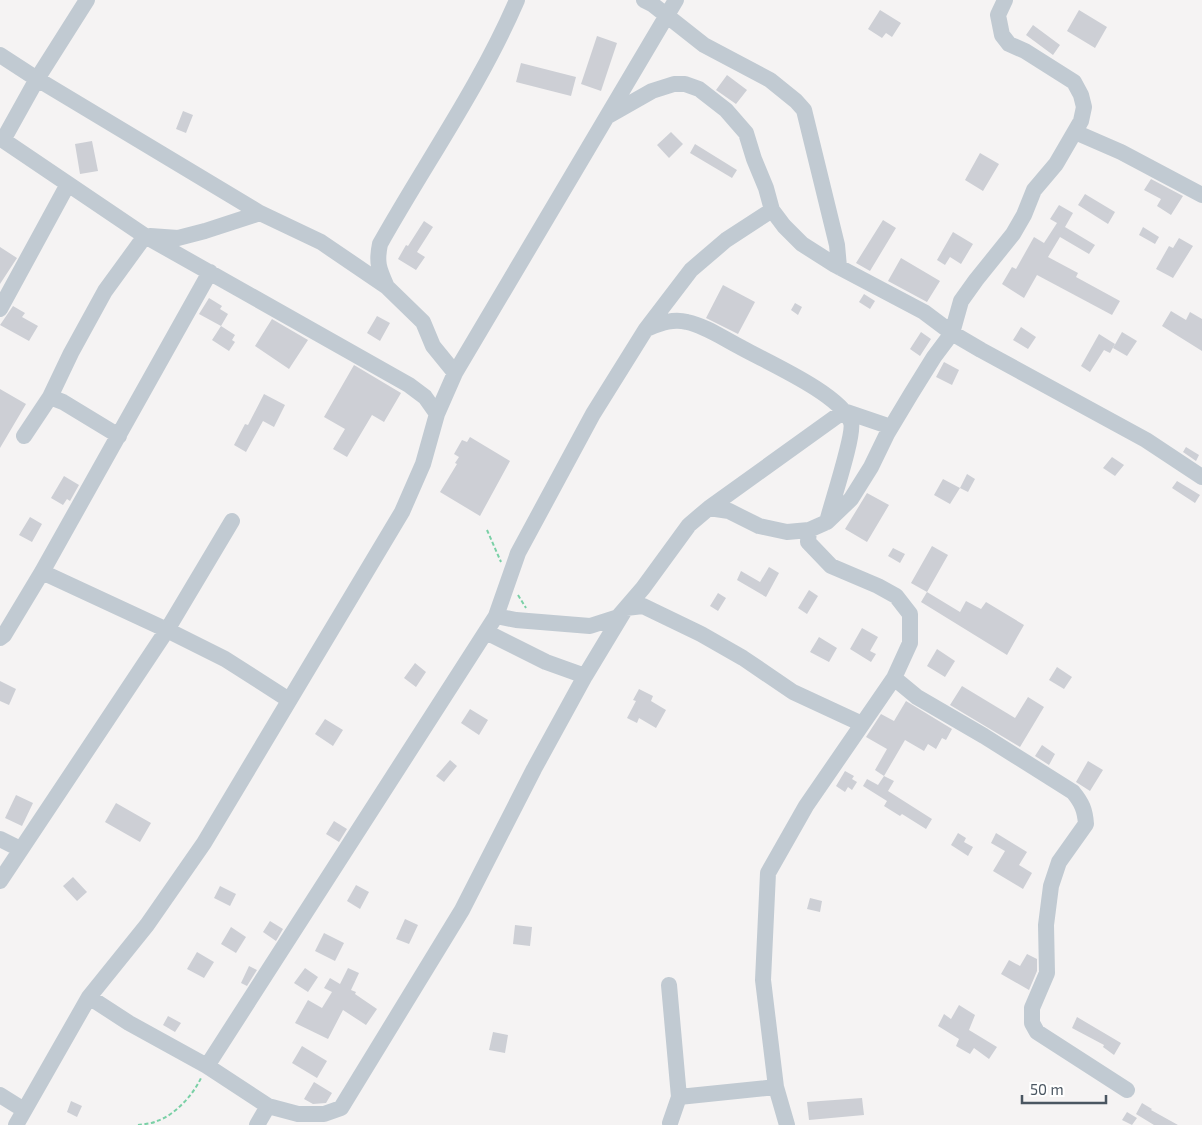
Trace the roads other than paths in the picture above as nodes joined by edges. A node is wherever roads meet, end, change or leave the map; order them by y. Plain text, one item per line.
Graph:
1 (87, 0) edge
2 (517, 0) edge
3 (644, 0) edge
4 (676, 0) edge
5 (1006, 0) edge
6 (667, 15) junction
7 (0, 55) edge
8 (37, 79) junction
9 (606, 117) junction
10 (1075, 132) junction
11 (2, 143) edge
12 (68, 184) junction
13 (1202, 194) edge
14 (772, 210) junction
15 (260, 213) junction
16 (145, 236) junction
17 (839, 267) junction
18 (210, 272) junction
19 (387, 287) junction
20 (0, 309) edge
21 (646, 329) junction
22 (952, 333) junction
23 (455, 372) junction
24 (50, 397) junction
25 (844, 411) junction
26 (437, 414) junction
27 (891, 426) junction
28 (24, 436) dead end
29 (120, 436) junction
30 (1202, 477) edge
31 (709, 508) junction
32 (232, 521) dead end
33 (827, 522) junction
34 (809, 530) junction
35 (42, 572) junction
36 (626, 608) junction
37 (496, 616) junction
38 (167, 630) junction
39 (486, 632) junction
40 (0, 638) edge
41 (584, 676) junction
42 (894, 678) junction
43 (289, 700) junction
44 (862, 724) junction
45 (0, 839) edge
46 (20, 849) junction
47 (0, 881) edge
48 (669, 984) dead end
49 (90, 997) junction
50 (207, 1066) junction
51 (776, 1087) junction
52 (1127, 1090) dead end
53 (0, 1095) edge
54 (679, 1097) junction
55 (268, 1106) junction
56 (24, 1110) junction
57 (670, 1123) dead end
58 (16, 1125) edge
59 (257, 1125) edge
60 (787, 1125) edge

1 - 8 street
2 - 19 street
3 - 6 street
4 - 6 street
5 - 10 street
6 - 9 street
6 - 17 street
7 - 8 street
8 - 11 street
8 - 15 street
9 - 14 street
9 - 23 street
10 - 13 street
10 - 22 street
11 - 12 street
12 - 16 street
12 - 20 street
14 - 17 street
14 - 21 street
15 - 16 street
15 - 19 street
16 - 18 street
16 - 24 street
17 - 22 street
18 - 26 street
18 - 29 street
19 - 23 street
21 - 25 street
21 - 37 street
22 - 27 street
22 - 30 street
23 - 26 street
24 - 28 street
24 - 29 street
25 - 27 street
25 - 31 street
25 - 33 street
26 - 43 street
27 - 33 street
29 - 35 street
31 - 34 street
31 - 36 street
32 - 38 street
33 - 34 street
34 - 42 street
35 - 38 street
35 - 40 street
36 - 37 street
36 - 41 street
36 - 44 street
37 - 39 street
38 - 43 street
38 - 46 street
39 - 41 street
39 - 50 street
41 - 55 street
42 - 44 street
42 - 52 street
43 - 49 street
44 - 51 street
45 - 46 street
46 - 47 street
48 - 54 street
49 - 50 street
49 - 56 street
50 - 55 street
51 - 54 street
51 - 60 street
53 - 56 street
54 - 57 street
55 - 59 street
56 - 58 street

